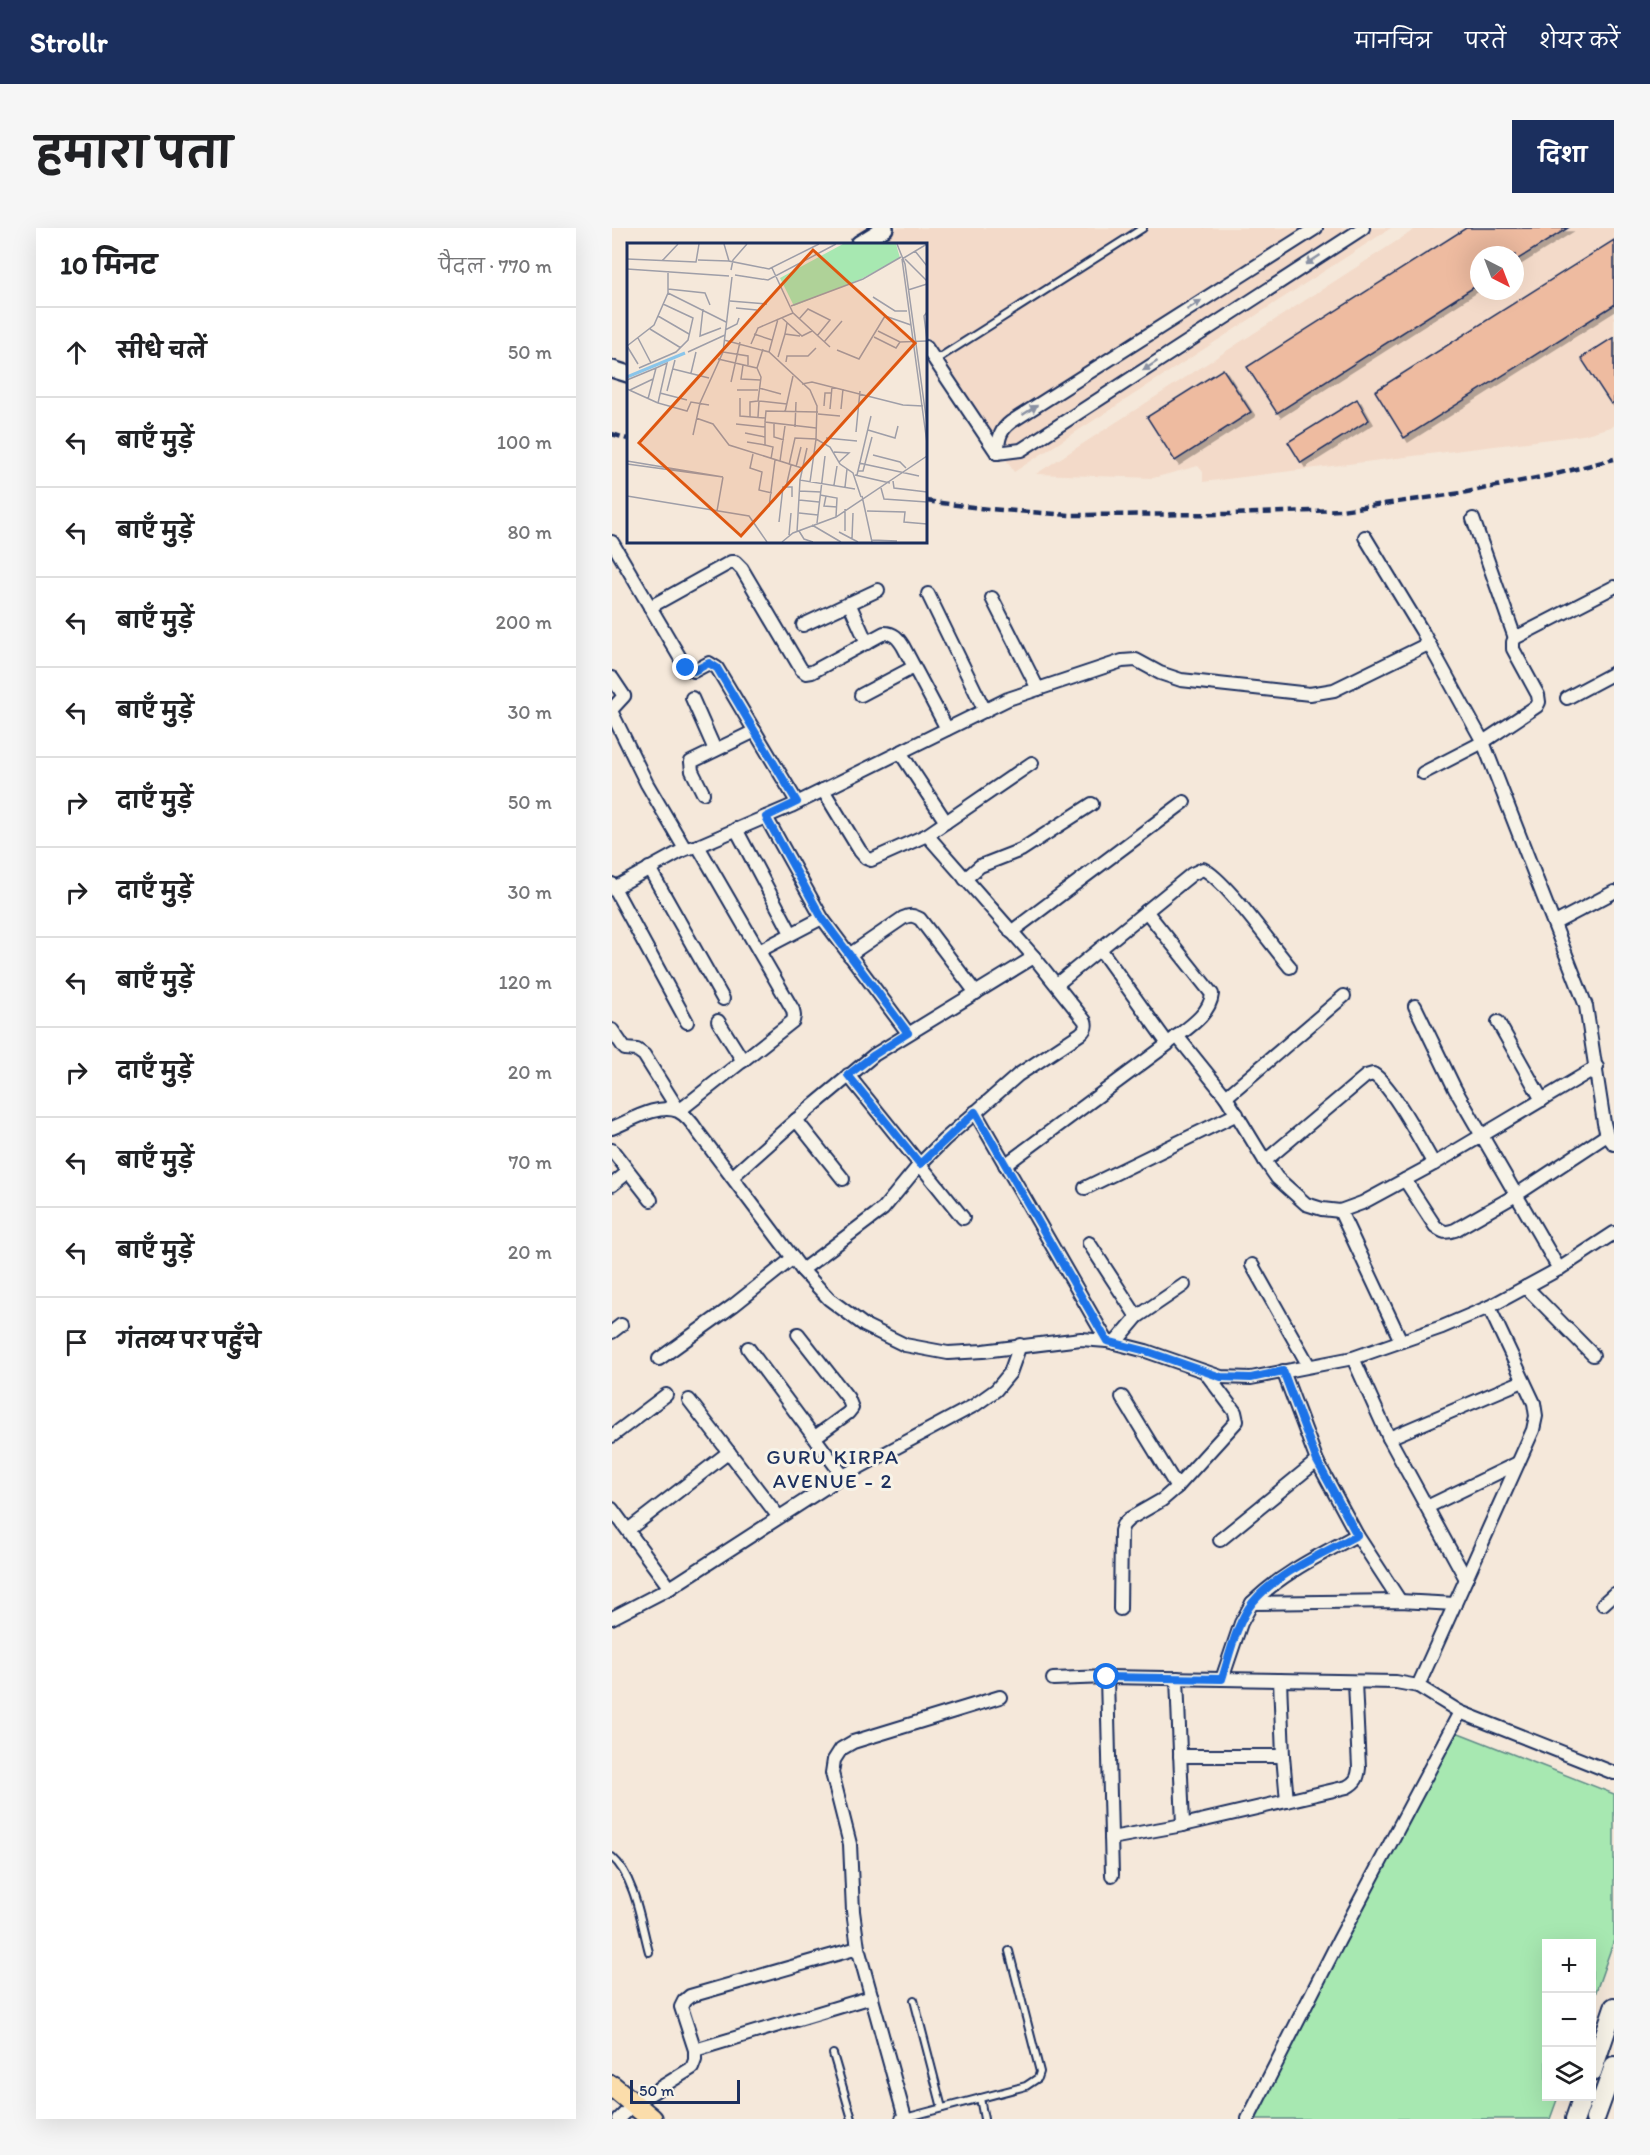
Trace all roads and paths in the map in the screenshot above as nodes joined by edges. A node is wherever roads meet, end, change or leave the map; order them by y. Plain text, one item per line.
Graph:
1 (885, 228) edge
2 (1143, 228) edge
3 (1316, 228) edge
4 (1362, 228) edge
5 (862, 243) edge
6 (927, 349) edge
7 (934, 361) junction
8 (612, 369) edge
9 (627, 374) edge
10 (997, 453) junction
11 (1473, 519) dead end
12 (1365, 537) dead end
13 (612, 542) edge
14 (1614, 587) edge
15 (878, 590) dead end
16 (928, 594) dead end
17 (992, 598) dead end
18 (849, 603) junction
19 (650, 607) junction
20 (803, 625) dead end
21 (1515, 638) junction
22 (867, 643) junction
23 (1428, 644) junction
24 (914, 667) junction
25 (1614, 673) edge
26 (612, 678) edge
27 (1038, 689) junction
28 (861, 695) dead end
29 (692, 698) dead end
30 (1567, 698) dead end
31 (612, 711) edge
32 (985, 711) junction
33 (947, 729) junction
34 (755, 731) junction
35 (1483, 742) junction
36 (715, 750) junction
37 (900, 752) junction
38 (1032, 763) dead end
39 (1423, 773) dead end
40 (822, 790) junction
41 (703, 793) dead end
42 (797, 802) junction
43 (1184, 802) dead end
44 (1092, 804) dead end
45 (766, 817) junction
46 (946, 822) junction
47 (736, 829) junction
48 (927, 835) junction
49 (698, 846) junction
50 (685, 849) junction
51 (649, 868) junction
52 (965, 879) junction
53 (613, 886) edge
54 (1614, 892) edge
55 (1146, 911) junction
56 (822, 918) junction
57 (1555, 923) junction
58 (1011, 932) junction
59 (791, 933) junction
60 (1100, 949) junction
61 (759, 951) junction
62 (849, 955) junction
63 (1034, 957) junction
64 (1290, 967) dead end
65 (1057, 984) junction
66 (976, 993) junction
67 (1344, 996) dead end
68 (723, 999) dead end
69 (1415, 1006) dead end
70 (718, 1021) dead end
71 (687, 1022) dead end
72 (1498, 1022) dead end
73 (612, 1030) edge
74 (908, 1033) junction
75 (1173, 1040) junction
76 (743, 1061) junction
77 (1597, 1067) junction
78 (848, 1075) junction
79 (1226, 1097) junction
80 (1542, 1100) junction
81 (679, 1111) junction
82 (975, 1112) junction
83 (1237, 1114) junction
84 (796, 1119) junction
85 (612, 1128) edge
86 (1482, 1136) junction
87 (1611, 1139) edge
88 (612, 1150) edge
89 (1265, 1161) junction
90 (920, 1164) junction
91 (1434, 1164) junction
92 (1005, 1165) junction
93 (628, 1172) junction
94 (732, 1177) junction
95 (843, 1179) dead end
96 (1405, 1180) junction
97 (612, 1185) edge
98 (1085, 1188) dead end
99 (1516, 1195) junction
100 (651, 1200) dead end
101 (1340, 1211) junction
102 (963, 1218) dead end
103 (1614, 1233) edge
104 (1089, 1243) dead end
105 (793, 1258) junction
106 (1252, 1265) dead end
107 (1559, 1269) junction
108 (802, 1270) junction
109 (1184, 1285) dead end
110 (1526, 1287) junction
111 (1489, 1307) junction
112 (1137, 1317) junction
113 (798, 1334) dead end
114 (1401, 1341) junction
115 (1111, 1342) junction
116 (1020, 1345) junction
117 (748, 1348) dead end
118 (1593, 1355) dead end
119 (1353, 1358) junction
120 (659, 1359) dead end
121 (1309, 1366) junction
122 (1283, 1371) junction
123 (1205, 1372) junction
124 (1523, 1381) junction
125 (666, 1395) dead end
126 (1122, 1397) dead end
127 (689, 1400) dead end
128 (612, 1436) edge
129 (815, 1437) junction
130 (1389, 1438) junction
131 (729, 1452) junction
132 (1317, 1461) junction
133 (1518, 1463) junction
134 (843, 1476) junction
135 (1177, 1487) junction
136 (1427, 1507) junction
137 (612, 1509) edge
138 (778, 1516) junction
139 (628, 1530) junction
140 (1357, 1535) junction
141 (1220, 1540) dead end
142 (1466, 1579) junction
143 (670, 1588) junction
144 (1614, 1594) edge
145 (1400, 1601) junction
146 (1252, 1603) junction
147 (1455, 1604) junction
148 (1603, 1604) dead end
149 (1120, 1609) dead end
150 (612, 1618) edge
151 (1107, 1677) junction
152 (1178, 1678) junction
153 (1053, 1679) dead end
154 (1222, 1679) junction
155 (1280, 1680) junction
156 (1355, 1682) junction
157 (1418, 1686) junction
158 (1000, 1697) dead end
159 (1460, 1712) junction
160 (1180, 1756) junction
161 (1283, 1756) junction
162 (1614, 1773) edge
163 (1287, 1800) junction
164 (1183, 1825) junction
165 (1111, 1838) junction
166 (612, 1857) edge
167 (1112, 1875) dead end
168 (858, 1948) junction
169 (649, 1952) dead end
170 (1009, 1952) dead end
171 (872, 1996) junction
172 (914, 2000) dead end
173 (1614, 2007) edge
174 (695, 2050) junction
175 (833, 2054) dead end
176 (1596, 2060) edge
177 (1614, 2066) edge
178 (612, 2086) edge
179 (980, 2098) junction
180 (1582, 2101) edge
181 (634, 2104) junction
182 (942, 2108) junction
183 (619, 2119) edge
184 (652, 2119) edge
185 (852, 2119) edge
186 (904, 2119) edge
187 (984, 2119) edge
188 (1248, 2119) edge
189 (1575, 2119) edge
190 (1595, 2119) edge

1 - 5 street
2 - 7 lane
10 -> 3 street
4 -> 10 street
6 - 7 street
7 - 10 street
8 - 9 street
11 - 21 street
12 - 23 street
13 - 19 street
14 - 21 street
15 - 18 street
16 - 32 street
17 - 27 street
18 - 20 street
18 - 22 street
19 - 22 street
19 - 34 street
21 - 35 street
22 - 24 street
23 - 27 street
23 - 35 street
24 - 28 street
24 - 33 street
25 - 30 street
26 - 31 street
27 - 32 street
29 - 36 street
31 - 50 street
32 - 33 street
33 - 37 street
34 - 36 street
34 - 42 street
35 - 39 street
35 - 57 street
36 - 41 street
37 - 40 street
37 - 46 street
38 - 46 street
40 - 42 street
40 - 48 street
42 - 45 street
43 - 58 street
44 - 52 street
45 - 47 street
45 - 56 street
46 - 48 street
47 - 49 street
47 - 59 street
48 - 52 street
49 - 50 street
49 - 61 street
50 - 51 street
51 - 53 street
51 - 68 street
52 - 58 street
53 - 71 street
54 - 57 street
55 - 60 street
55 - 64 street
55 - 75 street
56 - 59 street
56 - 62 street
57 - 77 street
58 - 63 street
59 - 61 street
60 - 65 street
60 - 75 street
61 - 76 street
62 - 66 street
62 - 74 street
63 - 65 street
63 - 66 street
65 - 82 street
66 - 74 street
67 - 79 street
69 - 86 street
70 - 76 street
72 - 80 street
73 - 81 street
74 - 78 street
75 - 79 street
75 - 92 street
76 - 81 street
77 - 80 street
77 - 87 street
78 - 84 street
78 - 90 street
79 - 83 street
80 - 86 street
81 - 85 street
81 - 94 street
82 - 90 street
82 - 92 street
83 - 89 street
83 - 98 street
84 - 94 street
84 - 95 street
86 - 91 street
86 - 99 street
87 - 99 street
88 - 93 street
89 - 91 street
89 - 101 street
90 - 102 street
90 - 108 street
91 - 96 street
92 - 115 street
93 - 97 street
93 - 100 street
94 - 105 street
96 - 99 street
96 - 101 street
99 - 107 street
101 - 114 street
103 - 107 street
104 - 112 street
105 - 108 street
105 - 120 street
106 - 121 street
107 - 110 street
108 - 116 street
109 - 112 street
110 - 111 street
110 - 118 street
111 - 114 street
111 - 124 street
112 - 115 street
113 - 129 street
114 - 119 street
115 - 116 street
115 - 123 street
116 - 134 street
117 - 129 street
119 - 121 street
119 - 130 street
121 - 122 street
122 - 123 street
122 - 132 street
123 - 135 street
124 - 130 street
124 - 133 street
125 - 128 street
126 - 135 street
127 - 131 street
129 - 134 street
130 - 136 street
131 - 138 street
131 - 139 street
132 - 140 street
132 - 141 street
133 - 136 street
133 - 142 street
134 - 138 street
135 - 149 street
136 - 142 street
137 - 139 street
138 - 143 street
139 - 143 street
140 - 145 street
140 - 146 street
142 - 147 street
143 - 150 street
144 - 148 street
145 - 146 street
145 - 147 street
146 - 154 street
147 - 157 street
151 - 152 street
151 - 153 street
151 - 165 street
152 - 154 street
152 - 160 street
154 - 155 street
155 - 156 street
155 - 161 street
156 - 157 street
156 - 163 street
157 - 159 street
158 - 168 street
159 - 162 street
159 - 188 street
160 - 161 street
160 - 164 street
161 - 163 street
163 - 164 street
164 - 165 street
165 - 167 street
166 - 169 lane
168 - 171 street
168 - 174 street
170 - 179 lane
171 - 174 street
171 - 186 street
172 - 182 lane
173 - 176 main road
174 - 181 street
175 - 185 lane
177 - 190 main road
178 - 181 main road
179 - 182 lane
179 - 187 lane
180 - 189 main road
181 - 183 street
181 - 184 main road
182 - 186 lane

